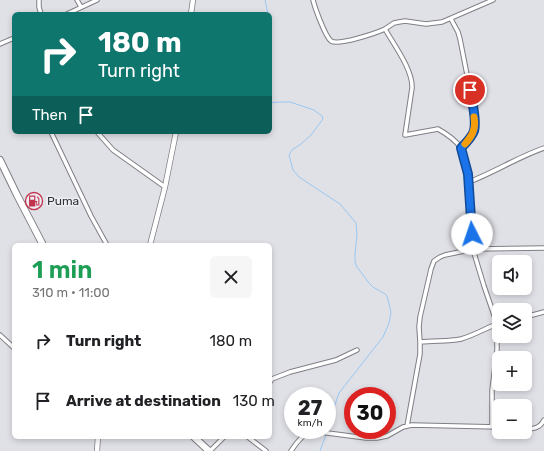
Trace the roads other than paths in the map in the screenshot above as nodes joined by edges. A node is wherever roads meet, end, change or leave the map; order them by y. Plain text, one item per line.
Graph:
1 (39, 0) edge
2 (77, 0) edge
3 (97, 0) edge
4 (193, 0) edge
5 (313, 0) edge
6 (493, 0) edge
7 (81, 7) junction
8 (40, 12) edge
9 (71, 12) edge
10 (191, 12) edge
11 (451, 19) junction
12 (385, 29) junction
13 (12, 39) edge
14 (0, 44) edge
15 (52, 134) edge
16 (99, 134) edge
17 (176, 134) edge
18 (461, 148) junction
19 (544, 148) edge
20 (0, 160) edge
21 (469, 182) junction
22 (165, 187) junction
23 (42, 243) edge
24 (106, 243) edge
25 (151, 243) edge
26 (544, 248) edge
27 (474, 249) junction
28 (492, 309) edge
29 (544, 312) edge
30 (532, 315) edge
31 (492, 327) edge
32 (0, 335) edge
33 (420, 342) junction
34 (498, 343) edge
35 (12, 346) edge
36 (357, 350) dead end
37 (272, 380) edge
38 (492, 399) edge
39 (544, 420) edge
40 (407, 426) junction
41 (492, 426) edge
42 (532, 428) edge
43 (98, 439) edge
44 (196, 439) edge
45 (222, 439) edge
46 (251, 439) edge
47 (97, 451) edge
48 (210, 451) edge
49 (266, 451) edge
50 (291, 451) edge

1 - 8 street
2 - 7 street
3 - 7 street
4 - 10 street
5 - 12 street
6 - 11 street
7 - 9 street
11 - 12 street
11 - 18 street
12 - 18 street
13 - 14 street
15 - 24 street
16 - 22 street
17 - 22 street
18 - 21 street
19 - 21 street
20 - 23 highway
21 - 27 street
22 - 25 street
26 - 27 street
27 - 28 street
27 - 33 street
29 - 30 street
31 - 33 street
32 - 35 street
33 - 40 street
34 - 38 street
36 - 37 street
39 - 42 street
40 - 41 street
40 - 50 street
43 - 47 street
44 - 48 highway
45 - 48 street
46 - 49 street

